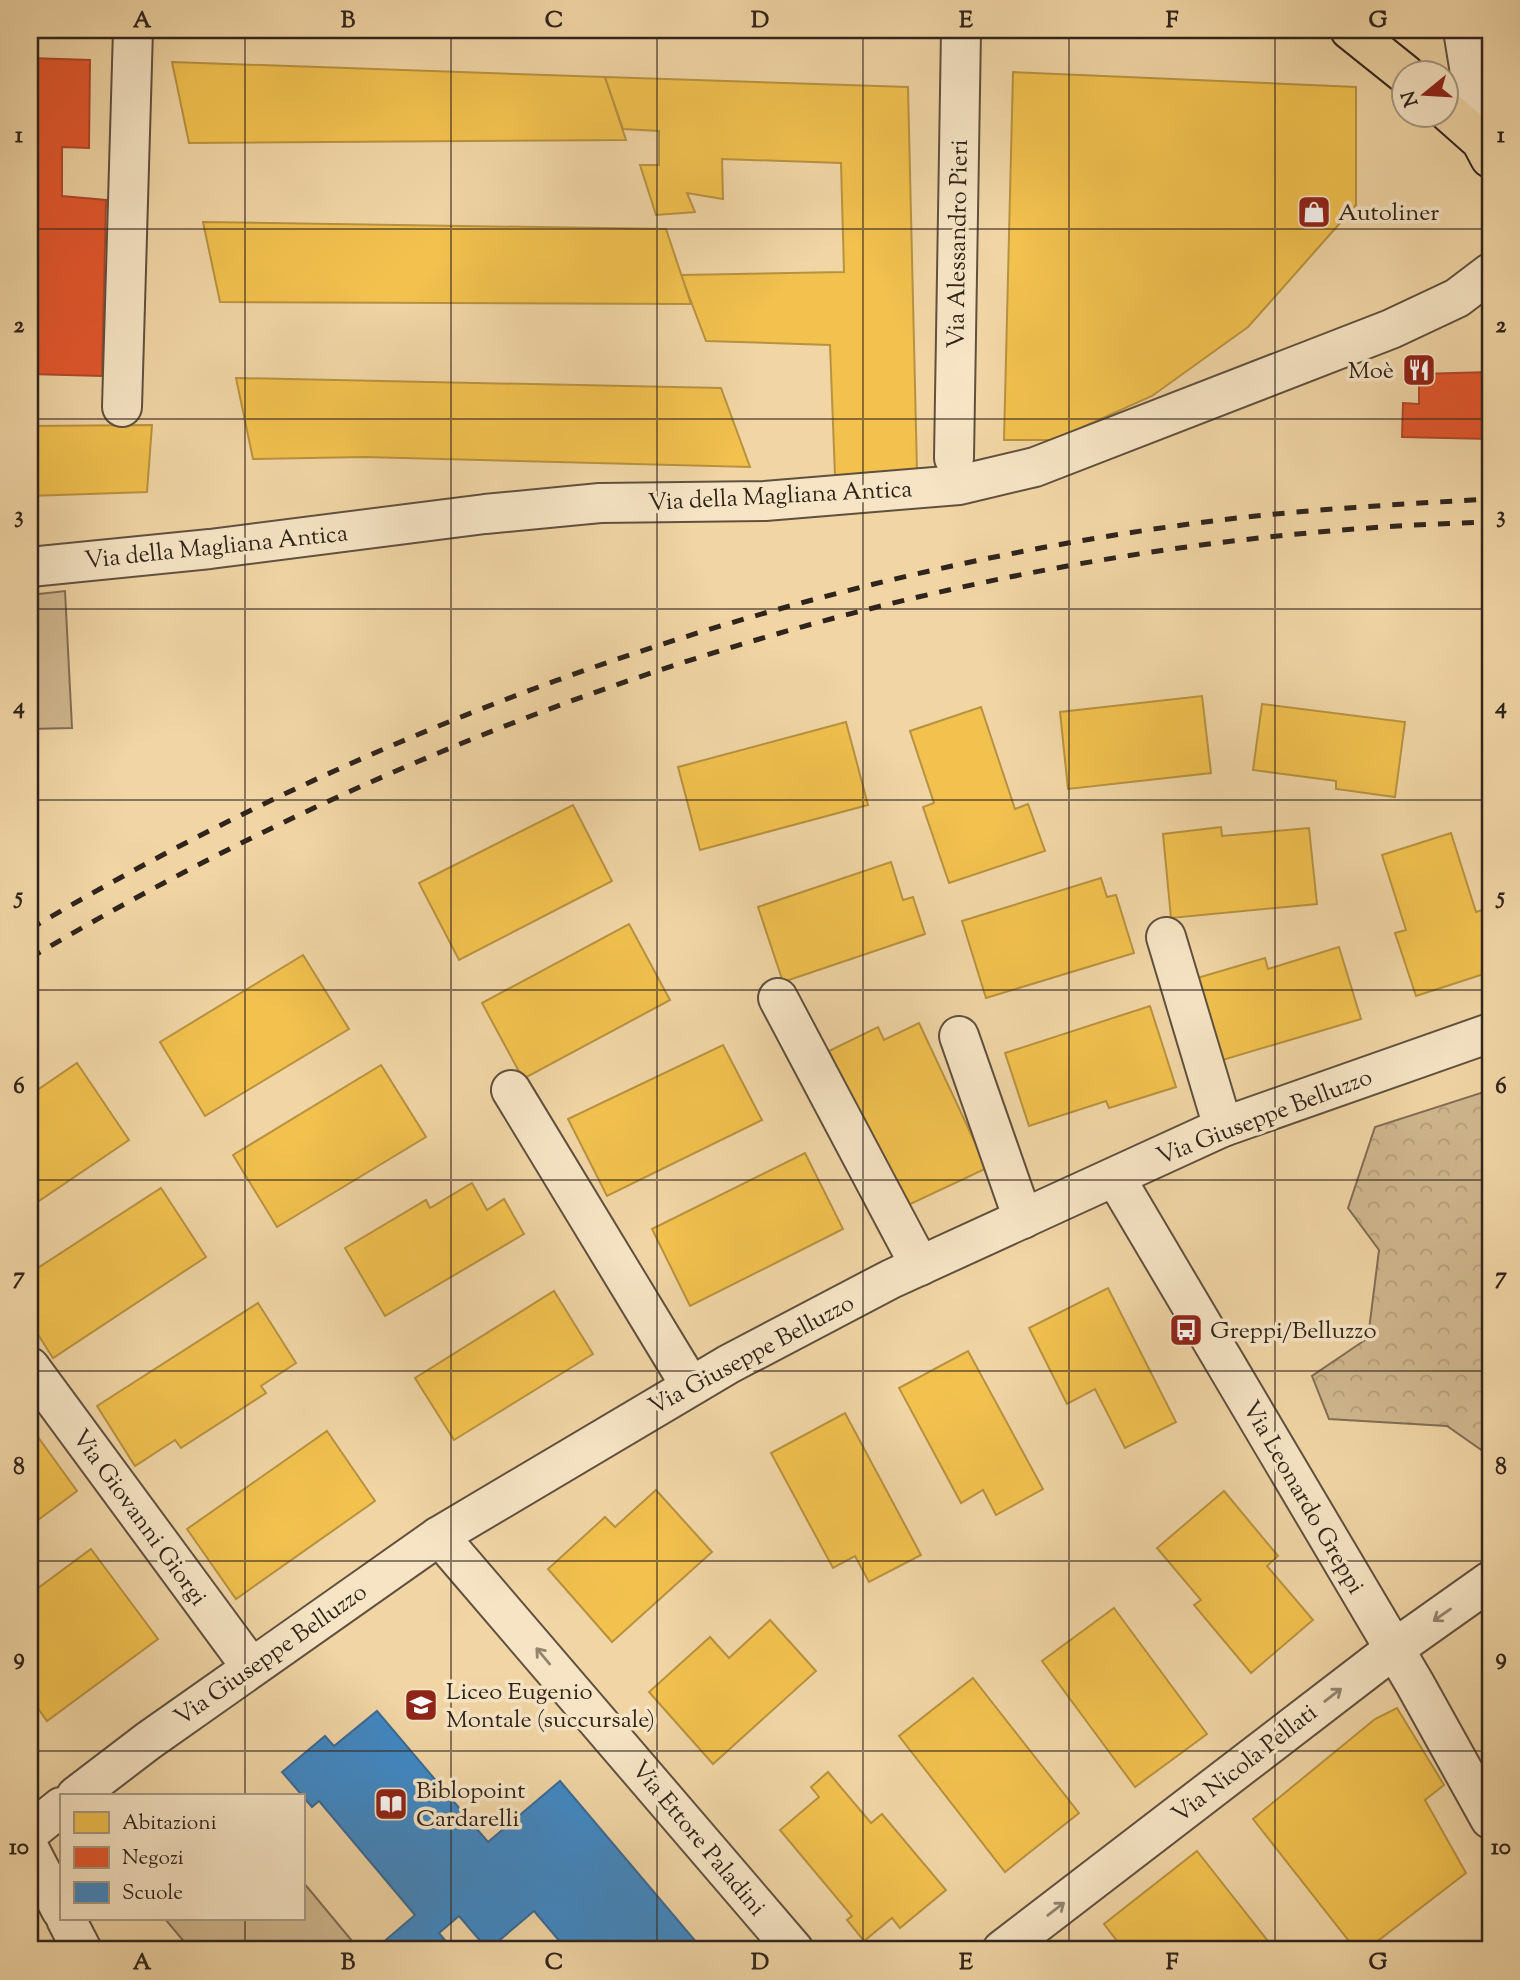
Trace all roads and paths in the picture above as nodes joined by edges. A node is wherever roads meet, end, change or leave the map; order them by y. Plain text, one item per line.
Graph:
1 (133, 30) edge
2 (961, 30) edge
3 (1350, 30) edge
4 (1463, 30) edge
5 (1390, 62) edge
6 (1460, 123) edge
7 (1486, 150) edge
8 (1490, 273) edge
9 (122, 407) dead end
10 (954, 458) dead end
11 (30, 567) edge
12 (1166, 937) dead end
13 (778, 998) dead end
14 (1490, 1032) edge
15 (959, 1036) dead end
16 (511, 1090) dead end
17 (1223, 1127) junction
18 (1115, 1177) junction
19 (1023, 1219) junction
20 (920, 1266) junction
21 (30, 1367) edge
22 (690, 1385) junction
23 (439, 1536) junction
24 (1490, 1581) edge
25 (1394, 1648) junction
26 (251, 1667) junction
27 (79, 1794) edge
28 (60, 1808) edge
29 (1490, 1819) edge
30 (30, 1832) edge
31 (30, 1850) edge
32 (60, 1908) edge
33 (67, 1920) edge
34 (82, 1950) edge
35 (794, 1950) edge
36 (1002, 1950) edge

1 - 9 street
2 - 10 street, Via Alessandro Pieri
3 - 5 main road
4 - 7 street
6 - 7 main road
8 - 11 street, Via della Magliana Antica
12 - 17 street
13 - 20 street
14 - 17 street, Via Giuseppe Belluzzo
15 - 19 street
16 - 22 street
17 - 18 street, Via Giuseppe Belluzzo
18 - 19 street, Via Giuseppe Belluzzo
18 - 25 street, Via Leonardo Greppi
19 - 20 street, Via Giuseppe Belluzzo
20 - 22 street, Via Giuseppe Belluzzo
21 - 26 street, Via Giovanni Giorgi
22 - 23 street, Via Giuseppe Belluzzo
23 - 26 street, Via Giuseppe Belluzzo
35 -> 23 street, Via Ettore Paladini
24 -> 25 street, Via Nicola Pellati
25 - 29 street, Via Leonardo Greppi
36 -> 25 street, Via Nicola Pellati
26 - 27 street, Via Giuseppe Belluzzo
28 - 30 street
31 - 32 street
33 - 34 street

